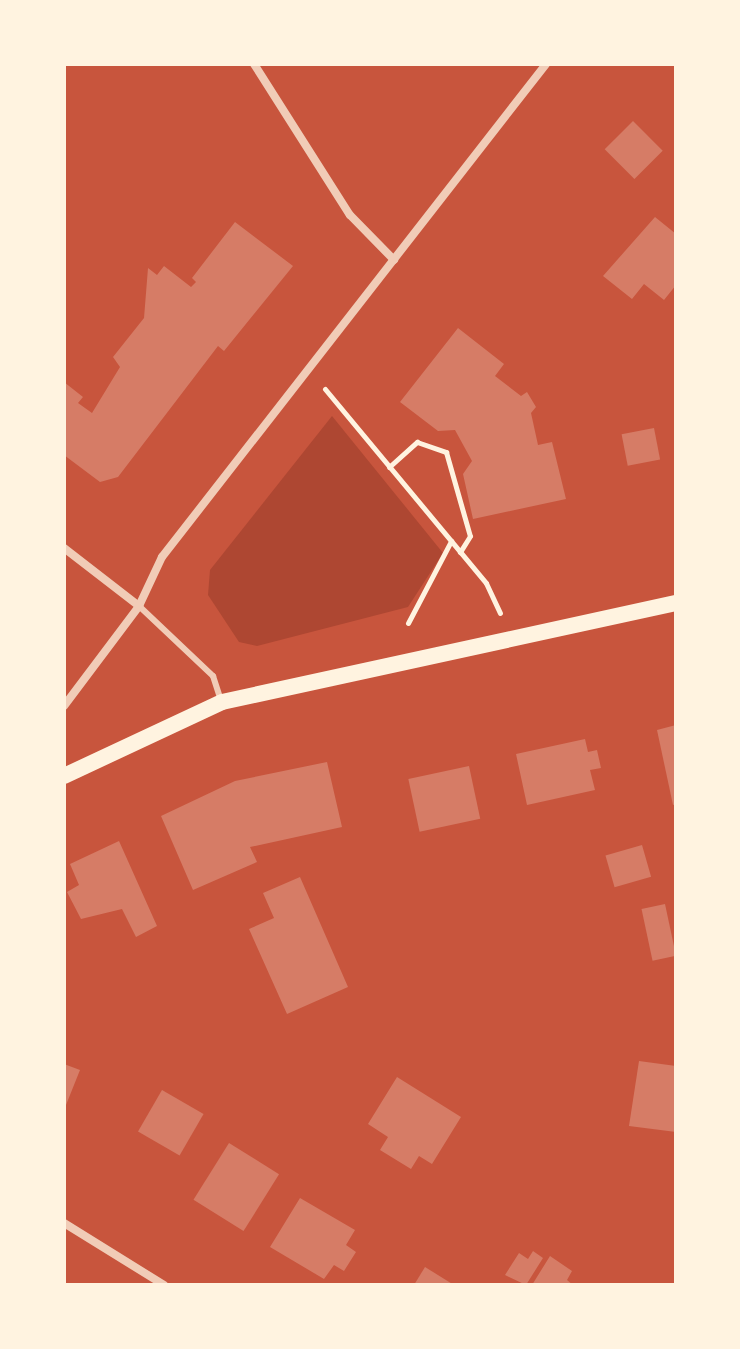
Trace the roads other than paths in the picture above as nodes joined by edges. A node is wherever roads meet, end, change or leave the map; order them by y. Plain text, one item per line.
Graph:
1 (254, 64) edge
2 (546, 64) edge
3 (394, 260) junction
4 (64, 548) edge
5 (676, 603) edge
6 (139, 606) junction
7 (222, 702) junction
8 (64, 706) edge
9 (64, 776) edge
10 (64, 1223) edge
11 (164, 1285) edge

1 - 3 street
2 - 3 street
3 - 6 street
4 - 6 street
5 - 7 main road
6 - 7 lane
6 - 8 street
7 - 9 main road
10 - 11 street

